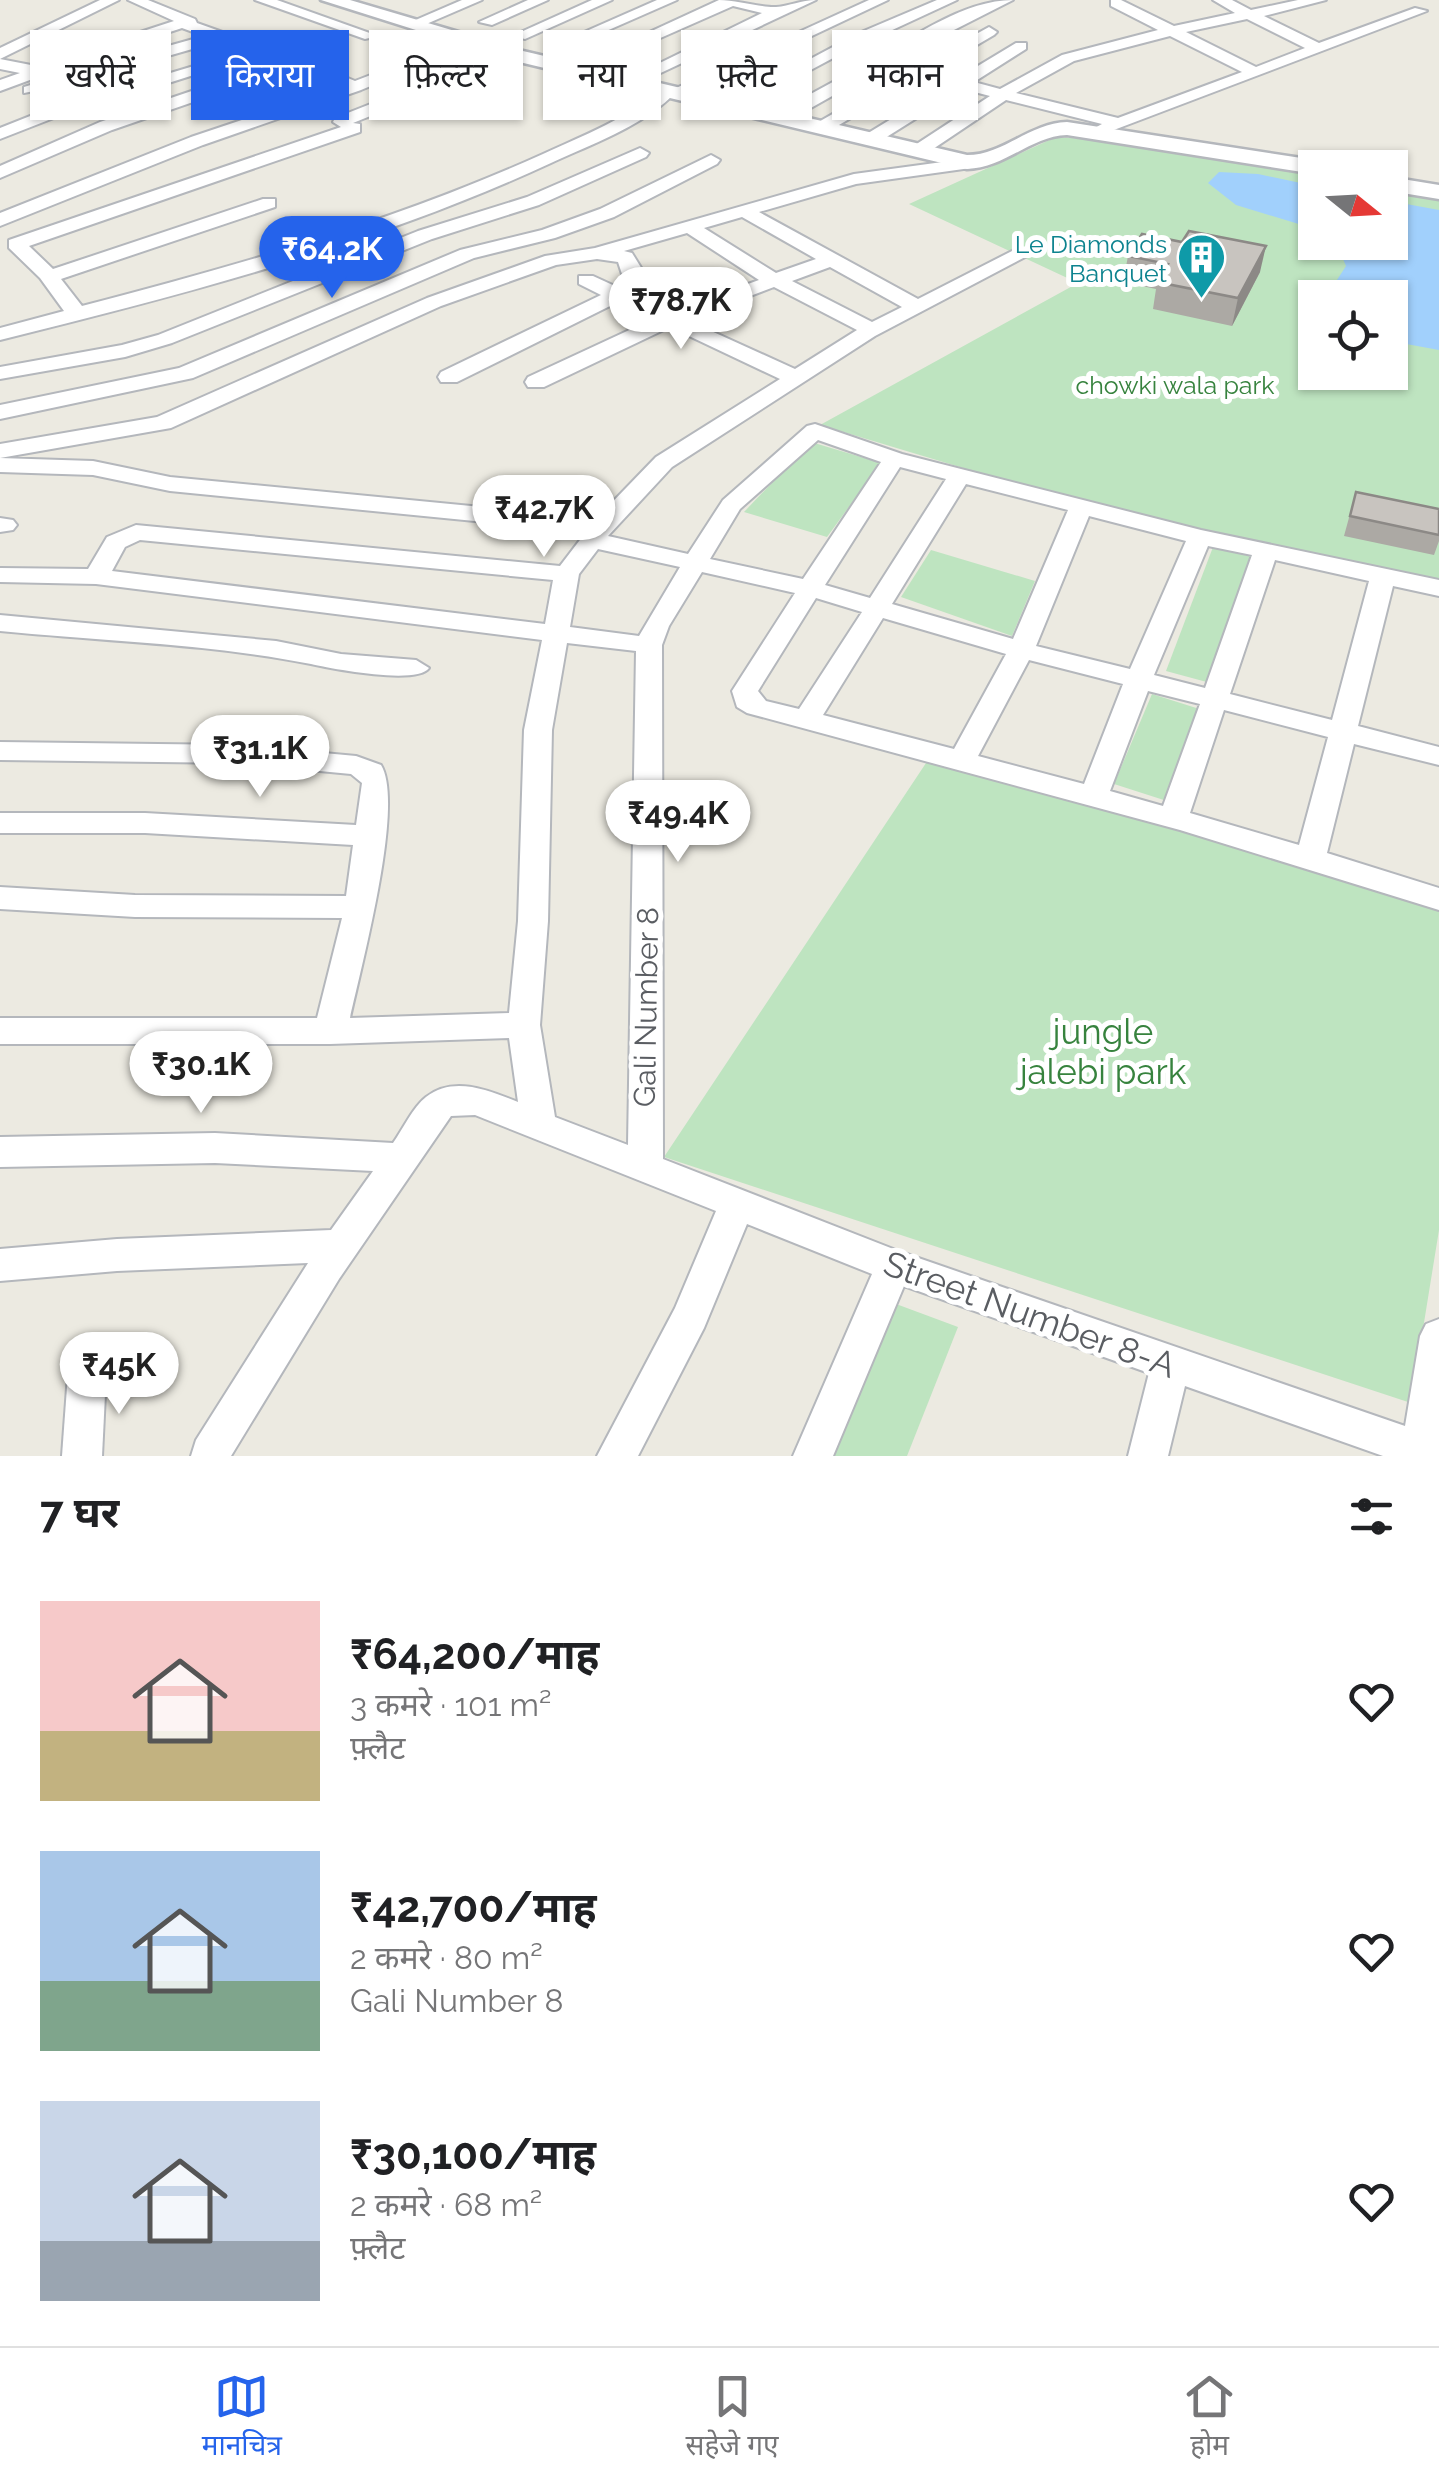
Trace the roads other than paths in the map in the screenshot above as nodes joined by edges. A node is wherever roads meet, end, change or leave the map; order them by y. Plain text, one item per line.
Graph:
1 (112, 0) edge
2 (134, 0) edge
3 (262, 0) edge
4 (476, 0) edge
5 (541, 0) edge
6 (605, 0) edge
7 (670, 0) edge
8 (809, 0) edge
9 (881, 0) edge
10 (950, 0) edge
11 (1006, 0) edge
12 (1220, 0) edge
13 (1319, 0) edge
14 (1389, 0) edge
15 (736, 1) edge
16 (350, 2) edge
17 (1116, 3) dead end
18 (776, 12) junction
19 (1420, 12) junction
20 (1247, 15) junction
21 (1439, 19) edge
22 (487, 22) dead end
23 (191, 23) junction
24 (412, 25) junction
25 (823, 25) junction
26 (162, 30) edge
27 (210, 30) edge
28 (429, 30) edge
29 (598, 30) edge
30 (837, 30) edge
31 (879, 30) edge
32 (942, 30) edge
33 (1171, 31) junction
34 (989, 32) dead end
35 (661, 33) edge
36 (369, 36) edge
37 (978, 38) edge
38 (523, 41) edge
39 (1020, 46) dead end
40 (1317, 48) junction
41 (832, 52) edge
42 (0, 54) edge
43 (812, 63) edge
44 (0, 64) edge
45 (661, 66) edge
46 (30, 70) edge
47 (1254, 72) junction
48 (978, 73) edge
49 (30, 74) edge
50 (369, 81) edge
51 (349, 84) edge
52 (0, 86) edge
53 (355, 87) junction
54 (978, 88) edge
55 (349, 89) edge
56 (661, 90) edge
57 (30, 92) edge
58 (672, 93) junction
59 (1003, 94) junction
60 (681, 95) edge
61 (0, 101) edge
62 (369, 115) edge
63 (191, 116) edge
64 (38, 120) edge
65 (128, 120) edge
66 (170, 120) edge
67 (263, 120) edge
68 (334, 120) edge
69 (788, 120) edge
70 (836, 120) edge
71 (903, 120) edge
72 (175, 122) junction
73 (1119, 123) junction
74 (348, 125) junction
75 (821, 128) junction
76 (1098, 131) junction
77 (0, 134) edge
78 (208, 138) junction
79 (373, 138) dead end
80 (871, 140) junction
81 (918, 151) junction
82 (640, 153) dead end
83 (712, 160) dead end
84 (972, 163) junction
85 (1298, 166) edge
86 (0, 173) edge
87 (1408, 184) edge
88 (0, 188) edge
89 (1439, 190) edge
90 (269, 203) dead end
91 (744, 211) junction
92 (0, 220) edge
93 (689, 226) junction
94 (8, 238) edge
95 (95, 239) junction
96 (597, 252) junction
97 (1020, 256) dead end
98 (833, 259) junction
99 (49, 277) junction
100 (586, 280) dead end
101 (775, 280) junction
102 (620, 295) junction
103 (918, 307) junction
104 (78, 315) junction
105 (670, 319) junction
106 (873, 330) junction
107 (0, 334) edge
108 (0, 373) edge
109 (449, 377) dead end
110 (796, 378) junction
111 (536, 382) dead end
112 (0, 412) edge
113 (0, 451) edge
114 (894, 459) junction
115 (0, 465) edge
116 (961, 474) junction
117 (1082, 507) junction
118 (598, 533) junction
119 (1200, 538) junction
120 (1266, 551) junction
121 (696, 560) junction
122 (567, 574) junction
123 (0, 575) edge
124 (1383, 576) junction
125 (96, 577) junction
126 (808, 588) junction
127 (1439, 588) edge
128 (877, 606) junction
129 (0, 623) edge
130 (556, 632) junction
131 (649, 645) junction
132 (1021, 650) junction
133 (416, 668) dead end
134 (1138, 680) junction
135 (1218, 700) junction
136 (806, 720) junction
137 (1346, 732) junction
138 (0, 751) edge
139 (1439, 756) edge
140 (961, 762) junction
141 (1094, 794) junction
142 (1174, 818) junction
143 (0, 823) edge
144 (371, 836) junction
145 (1311, 857) junction
146 (0, 898) edge
147 (1439, 899) edge
148 (360, 906) junction
149 (524, 1025) junction
150 (0, 1031) edge
151 (330, 1031) junction
152 (539, 1126) junction
153 (0, 1152) edge
154 (402, 1158) junction
155 (644, 1166) junction
156 (737, 1203) junction
157 (341, 1246) junction
158 (0, 1265) edge
159 (894, 1266) junction
160 (1439, 1336) edge
161 (1170, 1365) junction
162 (87, 1374) dead end
163 (210, 1454) edge
164 (1426, 1454) edge
165 (82, 1456) edge
166 (617, 1456) edge
167 (814, 1456) edge
168 (1148, 1456) edge

1 - 42 street
2 - 23 street
3 - 36 street
4 - 24 street
5 - 22 street
6 - 38 street
7 - 29 street
8 - 18 street
9 - 25 street
10 - 31 street
11 - 32 street
12 - 20 street
13 - 20 street
14 - 19 street
15 - 18 street
15 - 35 street
16 - 24 street
17 - 33 street
18 - 25 street
18 - 45 street
19 - 21 street
19 - 40 street
20 - 33 street
20 - 40 street
23 - 26 street
23 - 27 street
24 - 28 street
25 - 30 street
25 - 58 street
33 - 47 street
33 - 59 street
34 - 37 street
39 - 48 street
40 - 47 street
41 - 43 street
44 - 46 street
47 - 73 street
49 - 52 street
50 - 53 street
51 - 53 street
53 - 55 street
54 - 59 street
56 - 58 street
57 - 61 street
58 - 60 street
58 - 104 street
59 - 73 street
59 - 81 street
62 - 74 street
63 - 72 street
64 - 77 street
65 - 86 street
66 - 72 street
67 - 78 street
68 - 74 street
69 - 75 street
70 - 75 street
71 - 80 street
72 - 78 street
72 - 88 street
73 - 76 street
74 - 79 street
74 - 95 street
75 - 80 street
76 - 84 street
76 - 85 street
78 - 92 street
80 - 81 street
81 - 84 street
82 - 108 street
83 - 112 street
84 - 91 street
87 - 89 street
90 - 95 street
91 - 93 street
91 - 98 street
93 - 96 street
93 - 101 street
94 - 95 street
94 - 99 street
95 - 99 street
96 - 102 street
96 - 113 street
97 - 103 street
98 - 101 street
98 - 103 street
99 - 104 street
100 - 102 street
101 - 105 street
101 - 106 street
102 - 105 street
102 - 109 street
103 - 106 street
104 - 107 street
105 - 110 street
105 - 111 street
106 - 110 street
110 - 118 street
114 - 116 street
114 - 121 street, Gali Number 8
114 - 126 street
115 - 118 street
116 - 117 street
116 - 128 street
117 - 119 street
117 - 132 street
118 - 121 street
118 - 122 street
119 - 120 street
119 - 134 street
120 - 124 street
120 - 135 street
121 - 126 street
121 - 131 street, Gali Number 8
122 - 125 street
122 - 130 street
123 - 125 street
124 - 127 street
124 - 137 street
125 - 130 street
126 - 128 street
126 - 136 street
128 - 132 street
128 - 136 street
129 - 133 street
130 - 131 street
130 - 149 street
131 - 155 street, Gali Number 8
132 - 134 street
132 - 140 street
134 - 135 street
134 - 141 street
135 - 137 street
135 - 142 street
136 - 140 street
137 - 139 street
137 - 145 street
138 - 144 street
140 - 141 street
141 - 142 street
142 - 145 street
143 - 144 street
144 - 148 street
145 - 147 street
146 - 148 street
148 - 151 street
149 - 151 street
149 - 152 street
150 - 151 street
152 - 154 street, Street Number 8-A
152 - 155 street, Street Number 8-A
153 - 154 street
154 - 157 street, Street Number 8-A
155 - 156 street, Street Number 8-A
156 - 159 street, Street Number 8-A
156 - 166 street
157 - 158 street
157 - 163 street, Street Number 8-A
159 - 161 street, Street Number 8-A
159 - 167 street
160 - 164 street
161 - 164 street, Street Number 8-A
161 - 168 street
162 - 165 street

